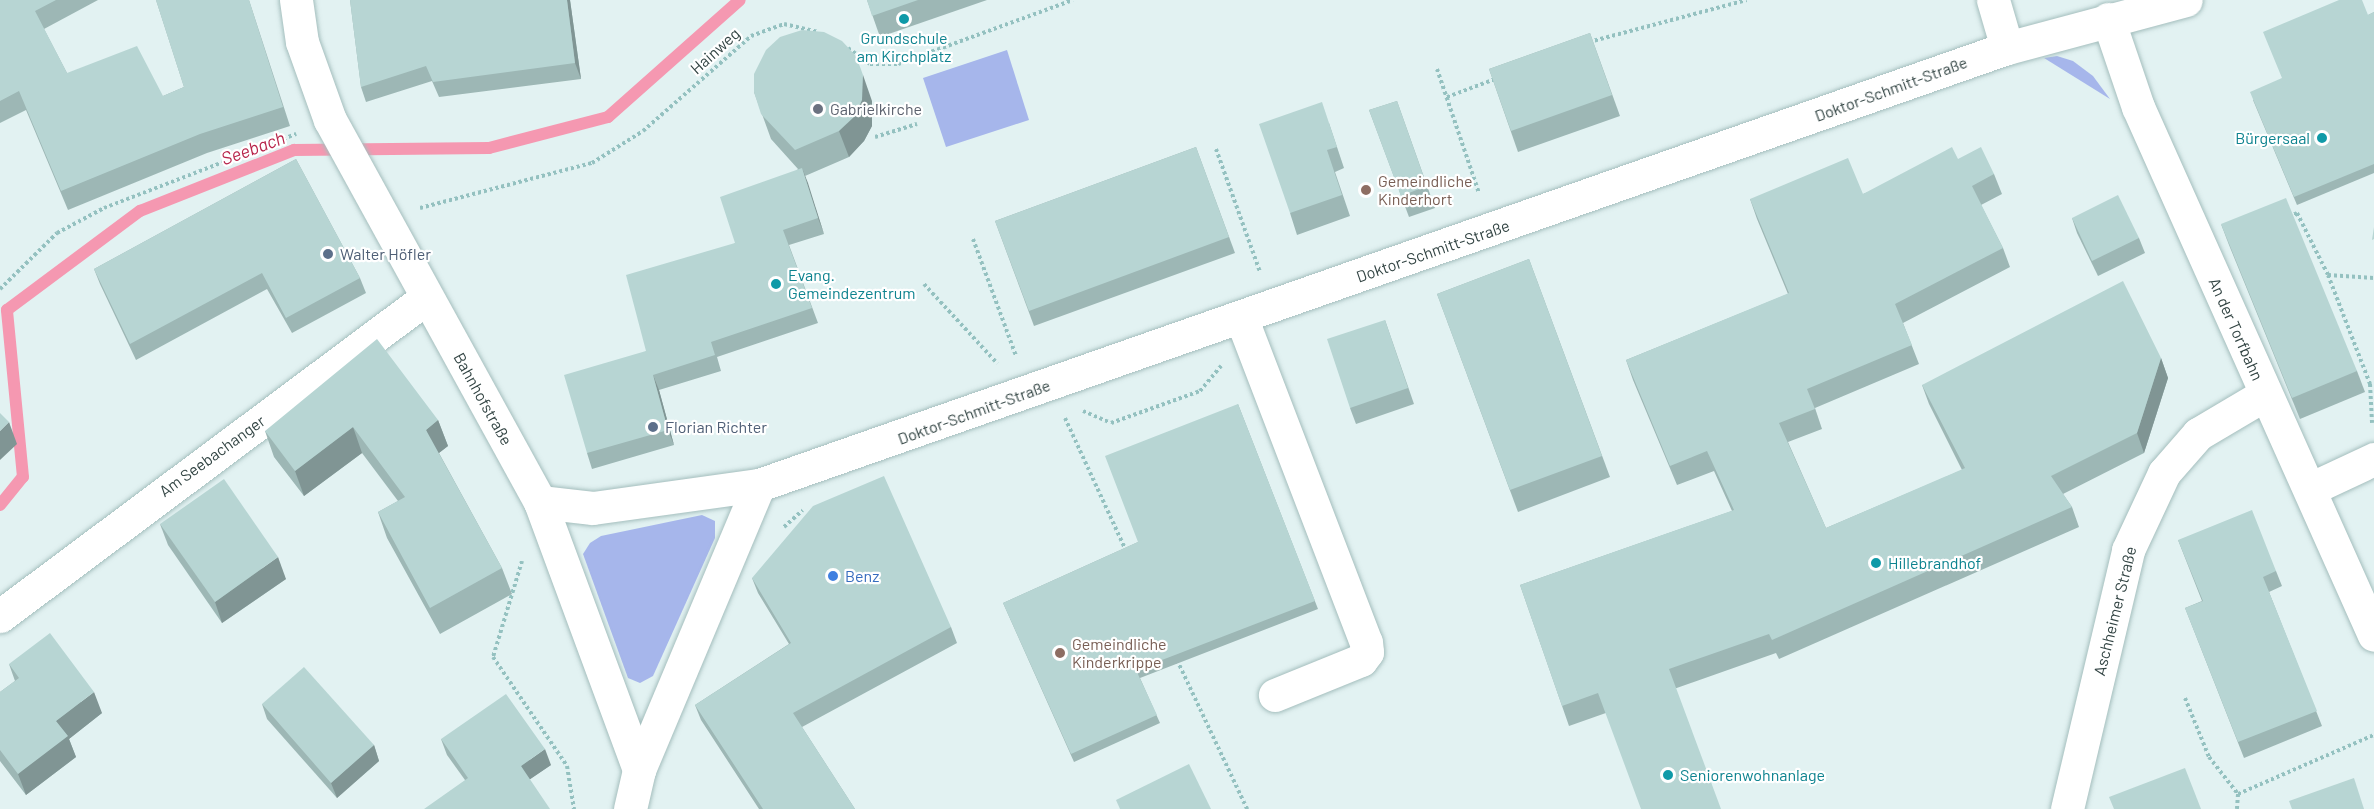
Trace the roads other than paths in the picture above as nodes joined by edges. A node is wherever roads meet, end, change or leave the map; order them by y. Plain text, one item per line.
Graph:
1 (296, 0) edge
2 (1994, 0) edge
3 (2186, 0) edge
4 (2108, 19) junction
5 (2007, 48) junction
6 (426, 298) junction
7 (1245, 325) junction
8 (2265, 395) junction
9 (2374, 459) edge
10 (759, 485) junction
11 (2310, 489) junction
12 (540, 502) junction
13 (0, 616) edge
14 (2374, 635) edge
15 (1275, 695) dead end
16 (639, 770) junction
17 (630, 809) edge
18 (2067, 809) edge

1 - 6 street, Bahnhofstraße
2 - 5 street
3 - 4 street, Doktor-Schmitt-Straße
4 - 5 street, Doktor-Schmitt-Straße
4 - 8 street, An der Torfbahn
5 - 7 street, Doktor-Schmitt-Straße
6 - 12 street, Bahnhofstraße
6 - 13 street, Am Seebachanger
7 - 10 street, Doktor-Schmitt-Straße
7 - 15 street
8 - 11 street, An der Torfbahn
8 - 18 street, Aschheimer Straße
9 - 11 street
10 - 12 street, Doktor-Schmitt-Straße
10 - 16 street
11 - 14 street, An der Torfbahn
12 - 16 street, Bahnhofstraße
16 - 17 street

